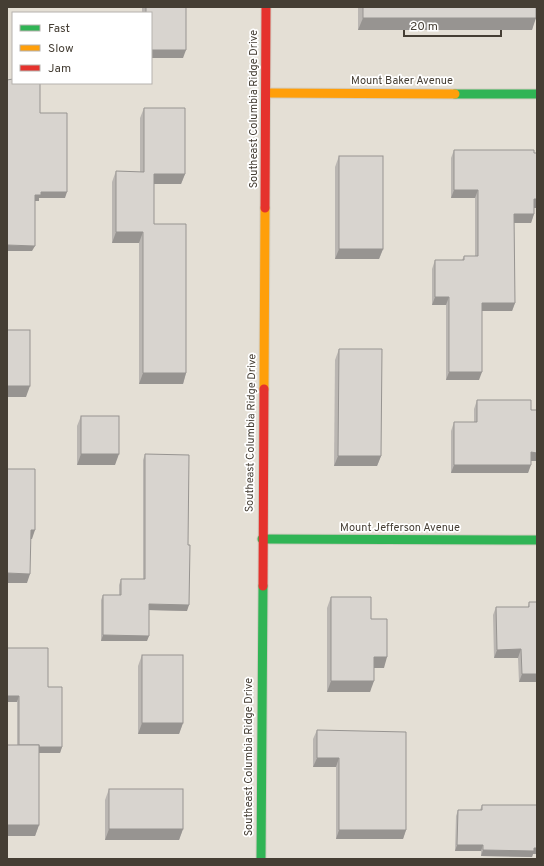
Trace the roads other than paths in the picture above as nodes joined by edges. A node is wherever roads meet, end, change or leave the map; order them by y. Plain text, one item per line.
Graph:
1 (266, 7) edge
2 (267, 93) junction
3 (537, 94) edge
4 (262, 539) junction
5 (537, 540) edge
6 (261, 859) edge

1 - 2 street, Southeast Columbia Ridge Drive
2 - 3 street, Mount Baker Avenue
2 - 4 street, Southeast Columbia Ridge Drive
4 - 5 street, Mount Jefferson Avenue
4 - 6 street, Southeast Columbia Ridge Drive

